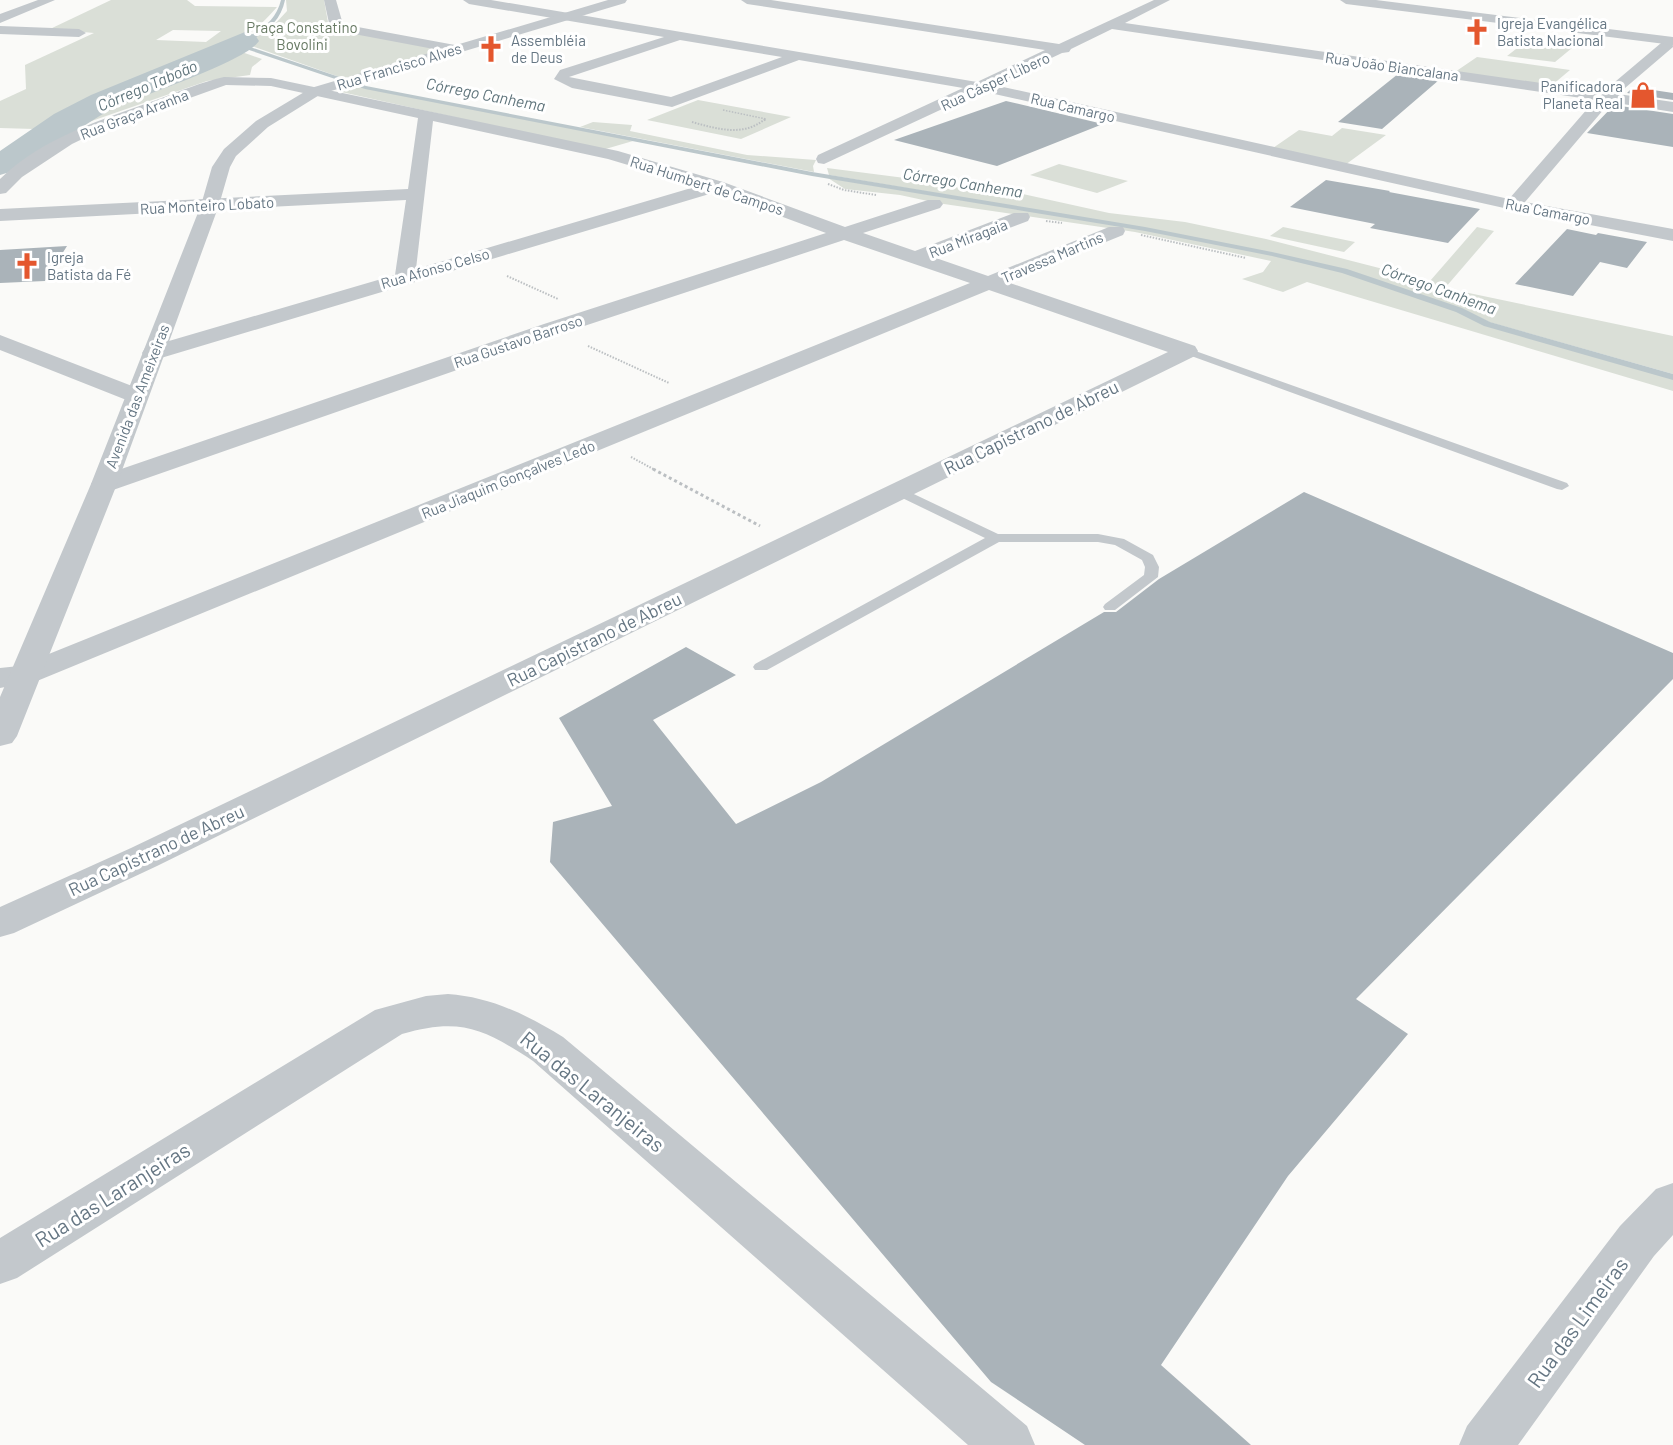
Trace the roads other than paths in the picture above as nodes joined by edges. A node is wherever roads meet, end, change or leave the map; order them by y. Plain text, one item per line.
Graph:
1 (49, 0) edge
2 (330, 0) edge
3 (469, 0) edge
4 (621, 0) edge
5 (747, 0) edge
6 (844, 0) edge
7 (1164, 0) edge
8 (1346, 0) edge
9 (814, 10) junction
10 (568, 16) junction
11 (0, 19) edge
12 (782, 21) dead end
13 (1111, 26) junction
14 (0, 30) edge
15 (749, 32) dead end
16 (80, 33) dead end
17 (680, 36) junction
18 (1672, 40) edge
19 (716, 42) junction
20 (1064, 48) junction
21 (455, 49) junction
22 (799, 56) junction
23 (212, 84) joint
24 (982, 87) junction
25 (316, 91) junction
26 (1606, 97) junction
27 (1673, 107) edge
28 (426, 116) junction
29 (824, 159) dead end
30 (9, 173) edge
31 (717, 186) junction
32 (0, 189) edge
33 (414, 194) junction
34 (934, 204) dead end
35 (210, 205) junction
36 (1513, 205) junction
37 (0, 215) edge
38 (1021, 218) dead end
39 (1116, 231) dead end
40 (843, 233) junction
41 (1673, 235) edge
42 (914, 258) junction
43 (405, 276) junction
44 (988, 284) junction
45 (0, 342) edge
46 (1187, 351) junction
47 (153, 353) junction
48 (137, 396) junction
49 (104, 484) junction
50 (1562, 486) dead end
51 (899, 491) junction
52 (996, 538) junction
53 (1110, 607) dead end
54 (761, 667) dead end
55 (13, 676) edge
56 (0, 736) edge
57 (0, 923) edge
58 (1673, 1203) edge
59 (0, 1263) edge
60 (1008, 1445) edge
61 (1486, 1445) edge

1 - 11 street
2 - 21 street
3 - 10 street, Rua Camargo
4 - 10 street, Rua Francisco Alves
5 - 9 street
6 - 9 street
7 - 13 street, Rua Cásper Libero
8 - 18 street
9 - 12 street
9 - 20 street
10 - 17 street, Rua Camargo
10 - 21 street, Rua Francisco Alves
13 - 20 street, Rua Cásper Libero
13 - 26 street, Rua João Biancalana
14 - 16 street
15 - 19 street
17 - 19 street, Rua Camargo
17 - 22 street
18 - 26 street
19 - 22 street, Rua Camargo
20 - 24 street, Rua Cásper Libero
21 - 25 street, Rua Francisco Alves
22 - 24 street, Rua Camargo
23 - 25 street, Rua Humbert de Campos
23 - 30 street, Rua Graça Aranha
24 - 29 street, Rua Cásper Libero
24 - 36 street, Rua Camargo
25 - 28 street, Rua Humbert de Campos
25 - 35 street, Avenida das Ameixeiras
26 - 27 street, Rua João Biancalana
26 - 36 street
28 - 31 street, Rua Humbert de Campos
28 - 33 street
30 - 32 street, Rua Graça Aranha
31 - 40 street, Rua Humbert de Campos
31 - 43 street, Rua Afonso Celso
33 - 35 street, Rua Monteiro Lobato
33 - 43 street
34 - 40 street, Rua Gustavo Barroso
35 - 37 street, Rua Monteiro Lobato
35 - 47 street, Avenida das Ameixeiras
36 - 41 street, Rua Camargo
38 - 42 street, Rua Miragaia
39 - 44 street, Travessa Martins
40 - 42 street, Rua Humbert de Campos
40 - 49 street, Rua Gustavo Barroso
42 - 44 street, Rua Humbert de Campos
43 - 47 street, Rua Afonso Celso
44 - 46 street, Rua Humbert de Campos
44 - 55 street, Rua Jiaquim Gonçalves Ledo
45 - 48 street
46 - 50 lane
46 - 51 street, Rua Capistrano de Abreu
47 - 48 street, Avenida das Ameixeiras
48 - 49 street, Avenida das Ameixeiras
49 - 55 street, Avenida das Ameixeiras
51 - 52 lane
51 - 57 street, Rua Capistrano de Abreu
52 - 53 lane
52 - 54 lane
55 - 56 street, Avenida das Ameixeiras
58 - 61 street, Rua das Limeiras
59 - 60 street, Rua das Laranjeiras

